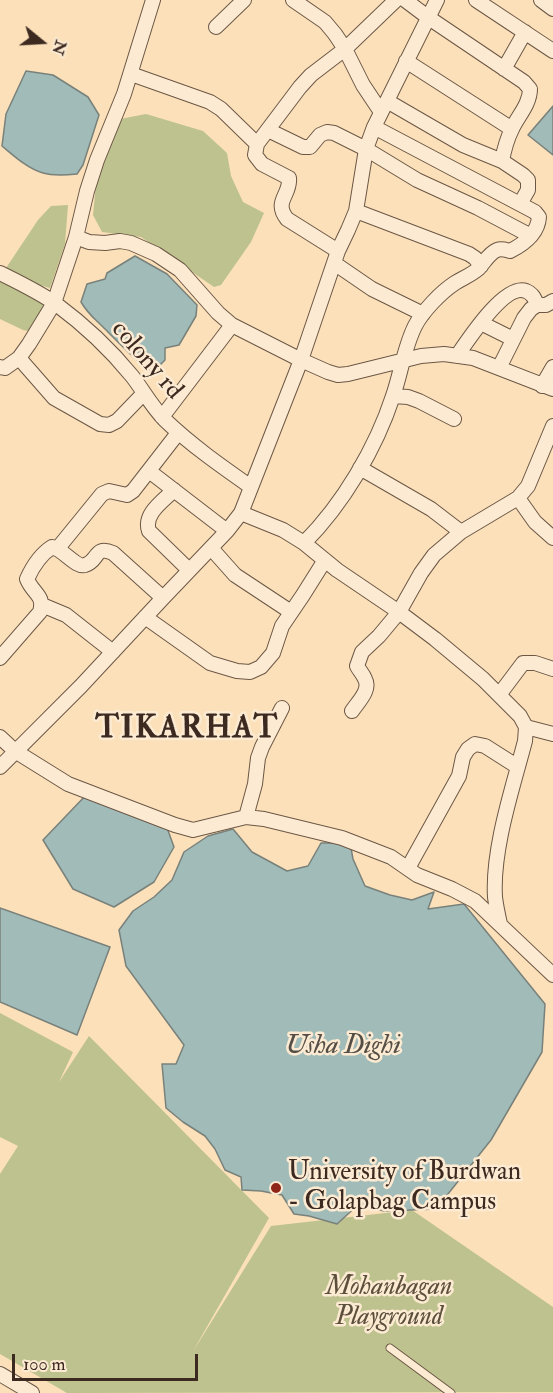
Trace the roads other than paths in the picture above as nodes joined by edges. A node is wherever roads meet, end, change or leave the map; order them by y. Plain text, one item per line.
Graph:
1 (153, 0) edge
2 (244, 0) edge
3 (293, 0) edge
4 (396, 0) edge
5 (405, 0) edge
6 (437, 0) edge
7 (476, 0) edge
8 (541, 0) edge
9 (553, 9) edge
10 (429, 18) junction
11 (216, 27) dead end
12 (525, 32) junction
13 (345, 49) junction
14 (553, 51) edge
15 (406, 62) junction
16 (504, 69) junction
17 (131, 74) junction
18 (384, 106) junction
19 (374, 127) junction
20 (512, 129) junction
21 (268, 130) junction
22 (257, 144) junction
23 (366, 148) junction
24 (502, 161) junction
25 (520, 204) junction
26 (356, 211) junction
27 (531, 236) junction
28 (76, 237) junction
29 (336, 257) junction
30 (481, 266) junction
31 (0, 273) edge
32 (553, 301) edge
33 (54, 303) junction
34 (537, 305) junction
35 (423, 314) junction
36 (481, 323) junction
37 (232, 325) junction
38 (513, 339) junction
39 (457, 356) junction
40 (19, 358) junction
41 (301, 360) junction
42 (403, 361) junction
43 (0, 367) edge
44 (553, 367) edge
45 (499, 368) junction
46 (548, 387) edge
47 (144, 393) junction
48 (393, 396) junction
49 (162, 417) junction
50 (454, 419) dead end
51 (553, 426) edge
52 (178, 433) junction
53 (360, 468) junction
54 (149, 471) junction
55 (251, 487) junction
56 (174, 490) junction
57 (518, 498) junction
58 (241, 513) junction
59 (227, 531) junction
60 (461, 532) junction
61 (553, 537) edge
62 (304, 543) junction
63 (58, 548) junction
64 (211, 548) junction
65 (325, 560) junction
66 (189, 570) junction
67 (163, 598) junction
68 (42, 605) junction
69 (291, 612) junction
70 (399, 612) junction
71 (145, 617) junction
72 (113, 652) junction
73 (0, 658) edge
74 (553, 669) edge
75 (499, 695) junction
76 (282, 708) dead end
77 (351, 711) dead end
78 (526, 727) junction
79 (553, 734) edge
80 (0, 737) edge
81 (15, 751) junction
82 (0, 767) edge
83 (518, 767) junction
84 (246, 818) junction
85 (408, 868) junction
86 (500, 924) junction
87 (553, 975) edge
88 (390, 1348) dead end
89 (0, 1374) edge
90 (32, 1393) edge
91 (451, 1393) edge

1 - 17 street
2 - 11 street
3 - 13 street
4 - 13 street
5 - 10 street
6 - 10 street
7 - 12 street
8 - 9 street
10 - 15 street
10 - 16 street
12 - 14 street
12 - 16 street
13 - 18 street
13 - 21 street
15 - 18 street
15 - 20 street
16 - 20 street
17 - 22 street
17 - 28 street
18 - 19 street
18 - 24 street
19 - 23 street
19 - 25 street
20 - 24 street
21 - 22 street
21 - 23 street
22 - 29 street
23 - 26 street
23 - 27 street
24 - 25 street
25 - 27 street
26 - 29 street
26 - 30 street
27 - 30 street
28 - 33 street
28 - 37 street
29 - 35 street
29 - 41 street
30 - 35 street
31 - 33 street, colony rd
32 - 34 street
33 - 40 street
33 - 47 street, colony rd
34 - 36 street
34 - 38 street
35 - 42 street
36 - 38 street
36 - 39 street
37 - 41 street
37 - 49 street
38 - 45 street
39 - 42 street
39 - 45 street
40 - 43 street
40 - 47 street
41 - 42 street
41 - 55 street
42 - 48 street
44 - 46 street
45 - 46 street
47 - 49 street, colony rd
48 - 50 street
48 - 53 street
49 - 52 street, colony rd
51 - 57 street
52 - 54 street
52 - 55 street, colony rd
53 - 60 street
53 - 62 street
54 - 56 street
54 - 63 street
55 - 58 street
56 - 59 street
56 - 66 street
57 - 60 street
57 - 61 street
58 - 59 street
58 - 62 street
59 - 64 street
60 - 70 street
62 - 65 street
63 - 67 street
63 - 68 street
64 - 66 street
64 - 69 street
65 - 69 street
65 - 70 street
66 - 67 street
67 - 71 street
68 - 72 street
68 - 73 street
69 - 71 street
70 - 75 street
70 - 77 street
71 - 72 street
72 - 81 street
74 - 75 street
75 - 78 street
76 - 84 street
78 - 79 street
78 - 83 street
80 - 81 street
81 - 82 street
81 - 84 street
83 - 85 street
83 - 86 street
84 - 85 street
85 - 86 street
86 - 87 street
88 - 91 lane
89 - 90 street

